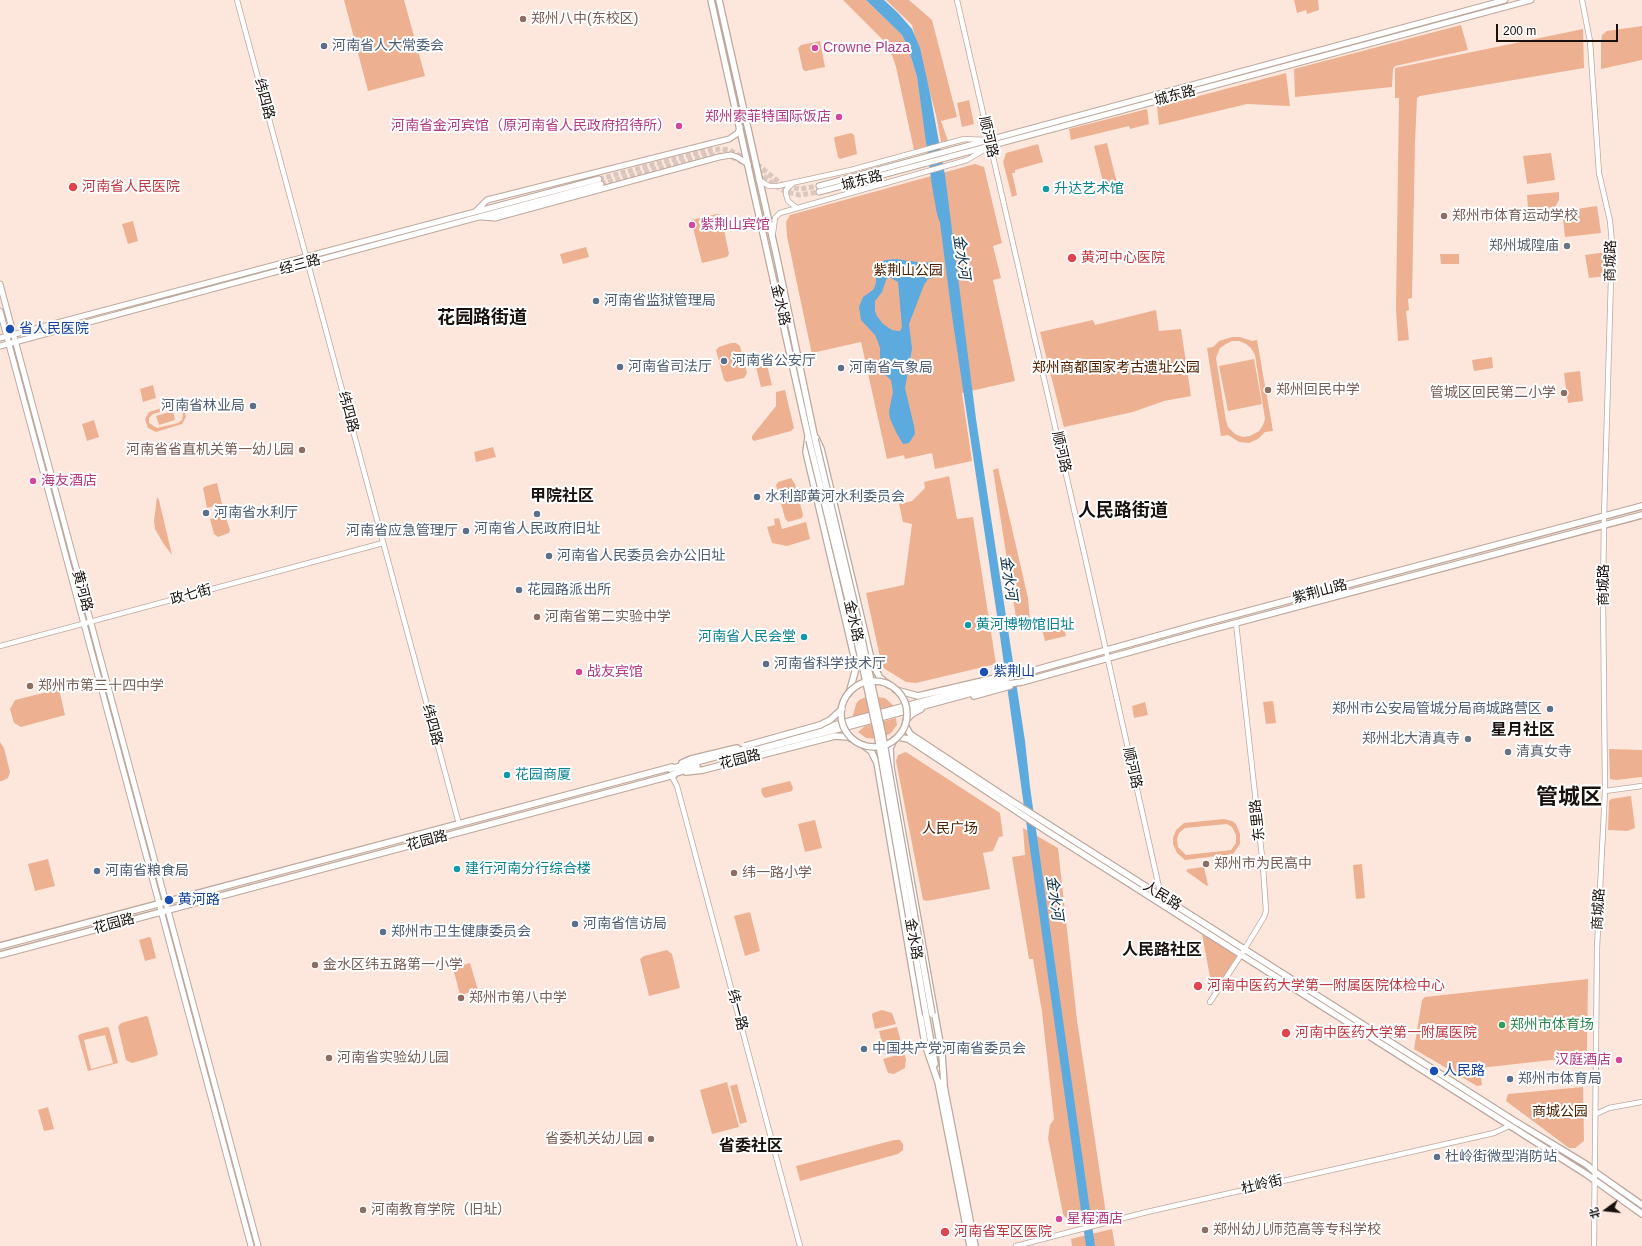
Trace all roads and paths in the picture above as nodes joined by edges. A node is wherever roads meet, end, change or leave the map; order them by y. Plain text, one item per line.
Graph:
1 (237, 0) edge
2 (711, 0) edge
3 (719, 0) edge
4 (957, 0) edge
5 (1505, 0) edge
6 (1531, 0) edge
7 (1582, 0) edge
8 (740, 127) junction
9 (988, 140) junction
10 (990, 146) junction
11 (748, 164) junction
12 (759, 180) junction
13 (600, 182) tunnel mouth
14 (794, 182) junction
15 (819, 186) tunnel mouth
16 (819, 192) tunnel mouth
17 (797, 208) junction
18 (476, 214) junction
19 (773, 240) junction
20 (306, 256) junction
21 (308, 263) junction
22 (0, 284) edge
23 (0, 311) edge
24 (14, 334) junction
25 (7, 336) junction
26 (0, 338) edge
27 (16, 342) junction
28 (9, 343) junction
29 (0, 346) edge
30 (812, 437) junction
31 (1642, 506) edge
32 (1642, 515) edge
33 (1604, 517) junction
34 (1604, 526) junction
35 (383, 543) junction
36 (91, 622) junction
37 (1236, 623) junction
38 (84, 624) junction
39 (0, 646) edge
40 (1106, 650) junction
41 (1108, 658) junction
42 (999, 683) junction
43 (889, 685) junction
44 (896, 690) junction
45 (849, 693) junction
46 (842, 708) junction
47 (906, 723) junction
48 (896, 739) junction
49 (854, 740) junction
50 (863, 745) junction
51 (670, 769) junction
52 (671, 775) junction
53 (1642, 786) edge
54 (1605, 791) junction
55 (459, 824) junction
56 (1161, 895) junction
57 (166, 902) junction
58 (159, 904) junction
59 (1163, 905) junction
60 (167, 909) junction
61 (161, 911) junction
62 (0, 946) edge
63 (1245, 949) junction
64 (0, 955) edge
65 (1241, 955) junction
66 (1210, 1002) dead end
67 (941, 1084) junction
68 (1642, 1102) edge
69 (1596, 1114) junction
70 (1509, 1126) junction
71 (1594, 1172) junction
72 (1594, 1181) junction
73 (1642, 1205) edge
74 (1642, 1214) edge
75 (251, 1246) edge
76 (258, 1246) edge
77 (800, 1246) edge
78 (970, 1246) edge
79 (976, 1246) edge
80 (1016, 1246) edge
81 (1594, 1246) edge

1 - 20 street, 纬四路
2 - 8 main road, 金水路
3 - 12 main road, 金水路
4 - 9 street, 顺河路
5 - 9 main road, 城东路
6 - 10 main road, 城东路
7 - 33 street, 商城路
8 - 11 main road, 金水路
8 - 18 main road
9 - 10 street, 顺河路
9 - 14 street
9 - 15 main road, 城东路
10 - 16 main road, 城东路
10 - 17 street
10 - 40 street, 顺河路
11 - 18 main road
11 - 30 main road, 金水路
12 - 14 street
12 - 19 main road, 金水路
13 - 18 main road, 经三路
14 - 17 street
17 - 19 street
18 - 20 main road, 经三路
18 - 21 main road, 经三路
19 - 30 main road, 金水路
20 - 21 street, 纬四路
20 - 24 main road, 经三路
21 - 27 main road, 经三路
21 - 35 street, 纬四路
22 - 24 main road, 黄河路
23 - 25 main road, 黄河路
24 - 25 main road, 经三路
24 - 27 main road, 黄河路
25 - 26 main road, 经三路
25 - 28 main road, 黄河路
27 - 28 main road, 经三路
27 - 36 main road, 黄河路
28 - 29 main road, 经三路
28 - 38 main road, 黄河路
30 - 43 main road
30 - 45 main road
30 - 67 main road, 金水路, bridge
31 - 33 main road, 紫荆山路
32 - 34 main road, 紫荆山路
33 - 34 street, 商城路
33 - 40 main road, 紫荆山路
34 - 37 main road, 紫荆山路
34 - 54 street, 商城路
35 - 36 street, 政七街
35 - 55 street, 纬四路
36 - 38 street, 政七街
36 - 57 main road, 黄河路
37 - 41 main road, 紫荆山路
37 - 63 street, 东里路
38 - 39 street, 政七街
38 - 58 main road, 黄河路
40 - 41 street, 顺河路
40 - 42 main road, 紫荆山路
41 - 42 main road, 紫荆山路
41 - 56 street, 顺河路
42 - 44 main road
42 - 47 main road
42 - 51 main road
42 - 52 main road
43 - 44 main road, bridge
43 - 45 main road, bridge
44 - 47 main road, bridge
45 - 46 main road, bridge
46 - 49 main road, bridge
46 - 51 main road, 花园路, bridge
47 - 48 main road, bridge
47 - 56 main road, 人民路
48 - 50 main road, bridge
48 - 59 main road, 人民路
48 - 67 main road, bridge
49 - 50 main road, bridge
49 - 52 main road, 花园路
50 - 67 main road
51 - 55 main road, 花园路
52 - 60 main road, 花园路
52 - 77 street, 纬一路
53 - 54 street
54 - 69 street, 商城路
55 - 57 main road, 花园路
56 - 59 street, 顺河路
56 - 63 main road, 人民路
57 - 58 main road, 花园路
57 - 60 main road, 黄河路
58 - 61 main road, 黄河路
58 - 62 main road, 花园路
59 - 65 main road, 人民路
60 - 61 main road, 花园路
60 - 76 main road, 黄河路
61 - 64 main road, 花园路
61 - 75 main road, 黄河路
63 - 65 street, 东里路
63 - 71 main road, 人民路
65 - 66 street, 东里路
65 - 70 main road, 人民路
67 - 78 main road, 金水路
67 - 79 main road, 金水路
68 - 69 street
69 - 71 street, 商城路
70 - 72 main road, 人民路
70 - 80 street, 杜岭街
71 - 72 street, 商城路
71 - 73 main road, 人民路
72 - 74 main road, 人民路
72 - 81 street, 商城路

